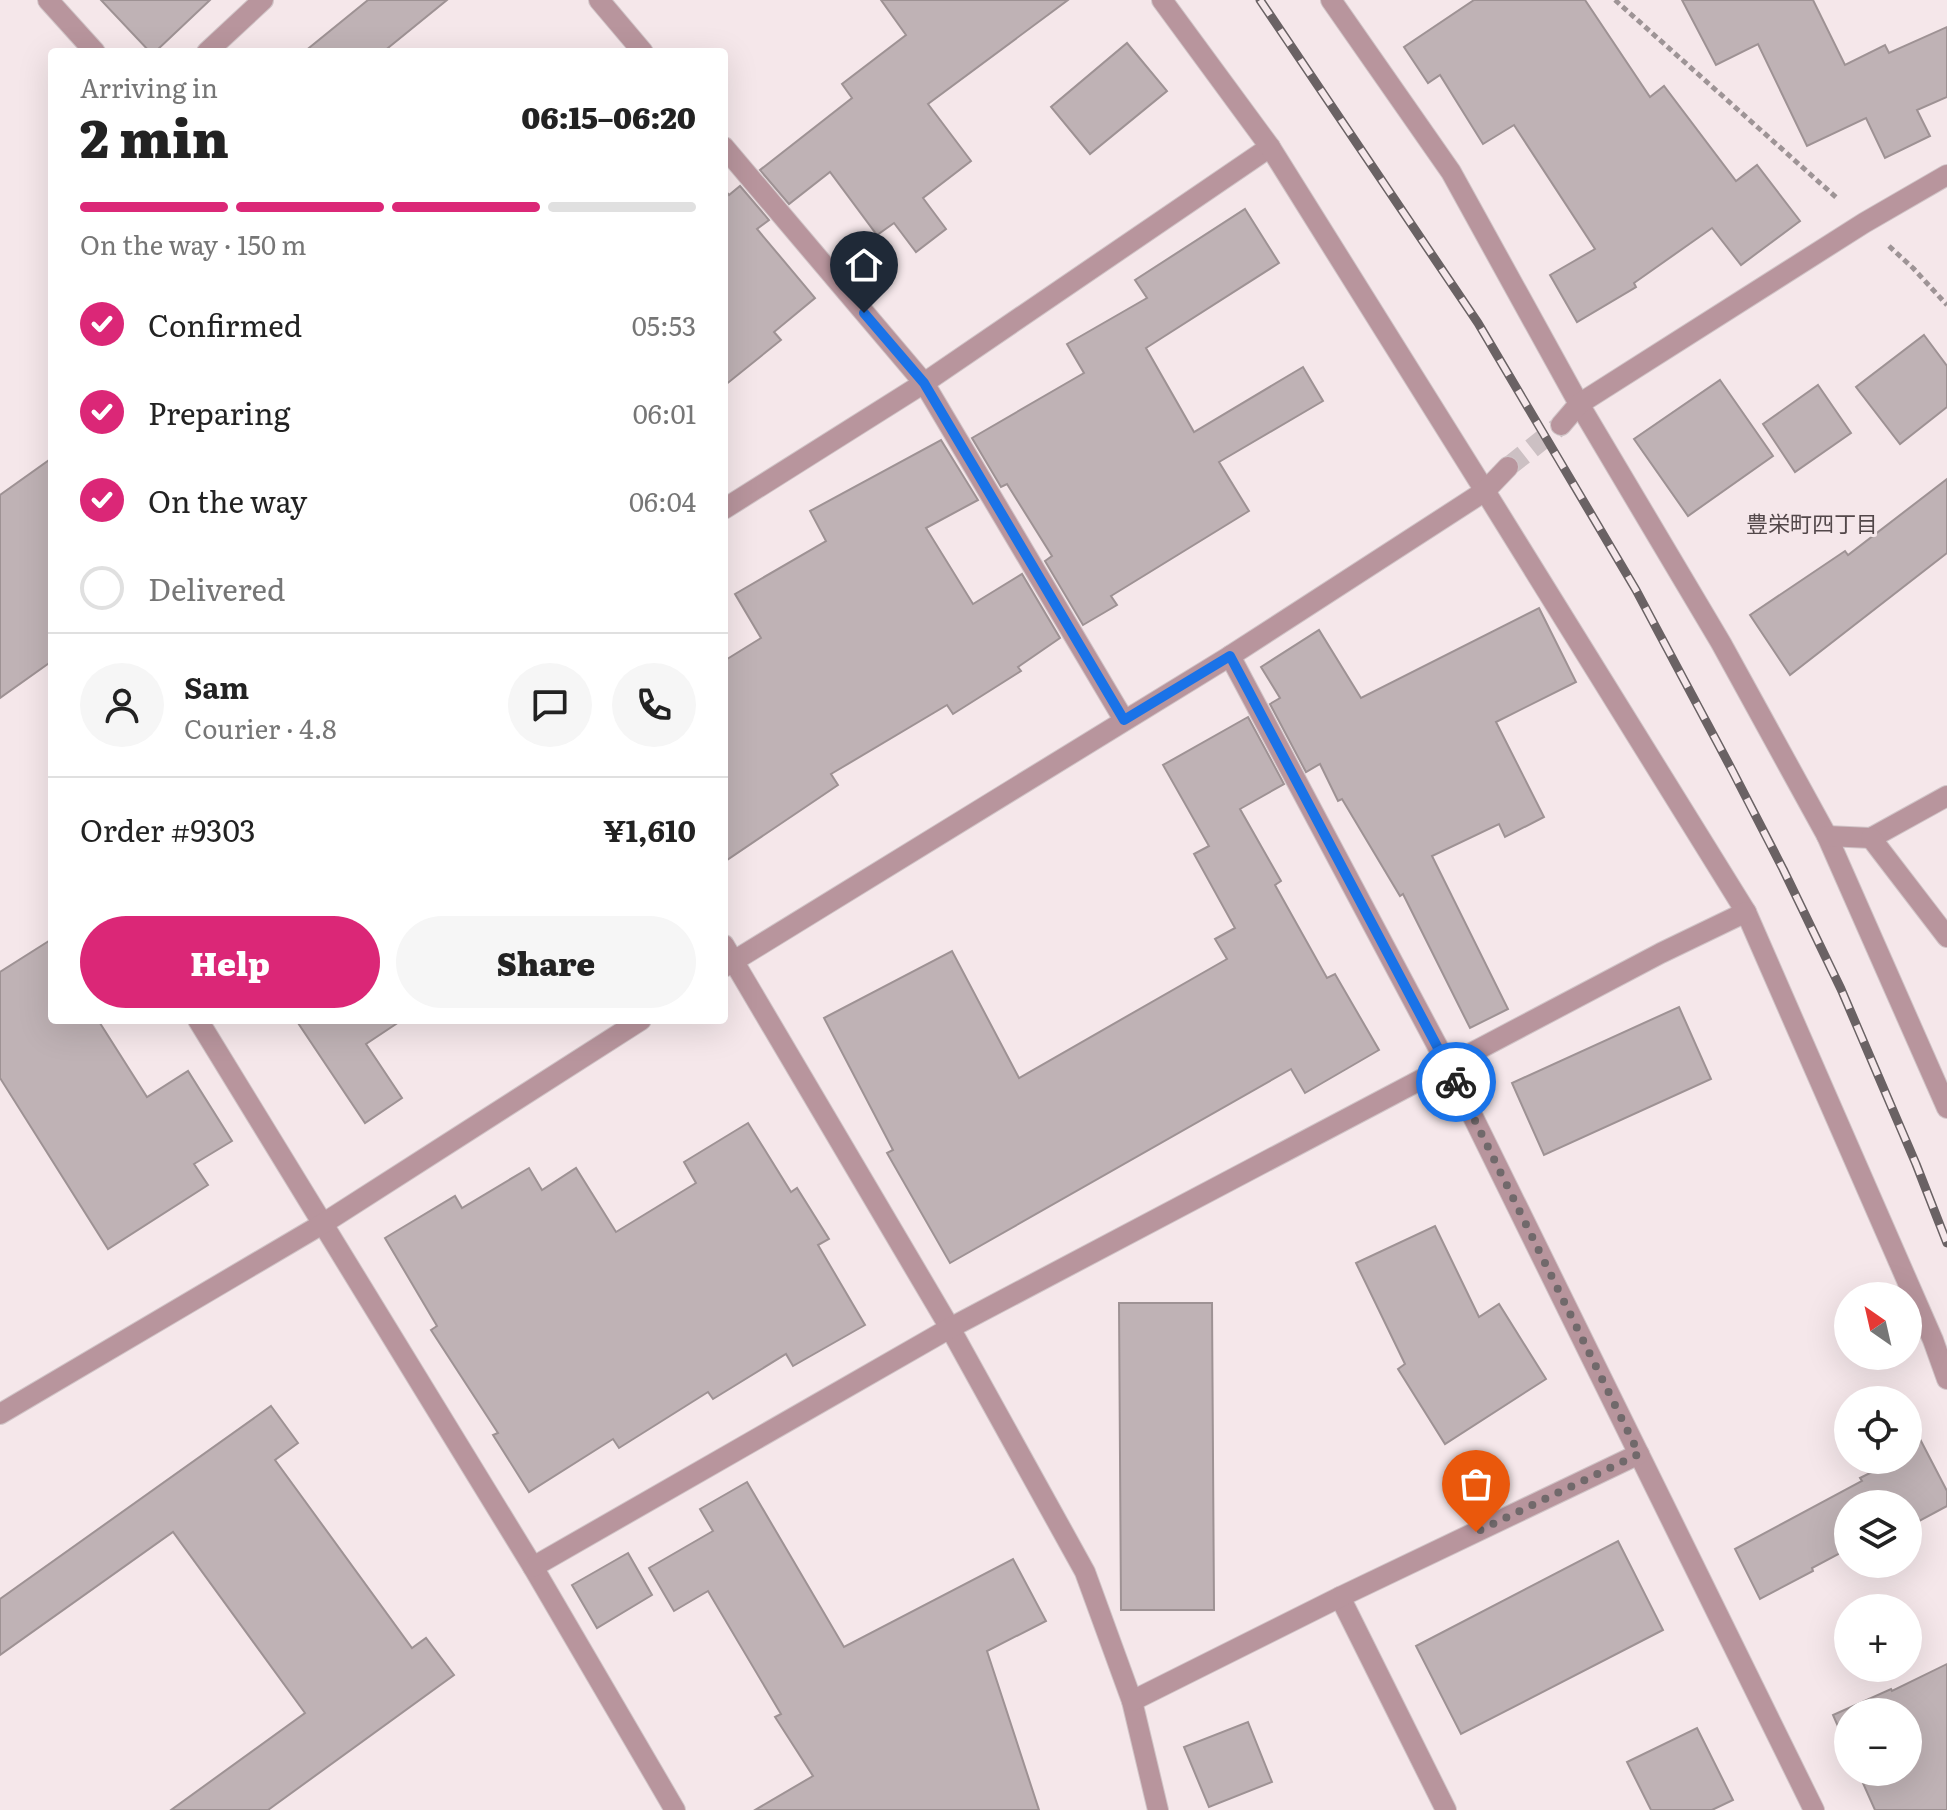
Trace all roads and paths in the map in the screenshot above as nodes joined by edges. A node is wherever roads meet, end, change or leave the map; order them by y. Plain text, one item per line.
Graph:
1 (48, 0) edge
2 (263, 0) edge
3 (599, 0) edge
4 (1162, 0) edge
5 (1331, 0) edge
6 (1615, 0) edge
7 (91, 48) edge
8 (211, 48) edge
9 (640, 48) edge
10 (1270, 147) junction
11 (728, 152) edge
12 (1947, 175) edge
13 (1864, 223) junction
14 (1947, 305) edge
15 (924, 383) junction
16 (1579, 404) junction
17 (1561, 425) tunnel mouth
18 (1508, 467) tunnel mouth
19 (1485, 491) junction
20 (728, 506) edge
21 (1230, 656) junction
22 (1124, 720) junction
23 (1947, 796) edge
24 (1827, 836) junction
25 (1871, 838) junction
26 (1746, 912) junction
27 (1947, 937) edge
28 (728, 957) edge
29 (728, 960) edge
30 (200, 1024) edge
31 (635, 1024) edge
32 (1448, 1066) junction
33 (1947, 1108) edge
34 (324, 1223) junction
35 (950, 1328) junction
36 (1947, 1379) edge
37 (0, 1414) edge
38 (1639, 1454) junction
39 (533, 1567) junction
40 (1340, 1597) junction
41 (1132, 1701) junction
42 (675, 1810) edge
43 (1158, 1810) edge
44 (1446, 1810) edge
45 (1814, 1810) edge

1 - 7 street
2 - 8 street
3 - 9 street
4 - 10 street
5 - 16 street
6 - 13 path
10 - 15 street
10 - 19 street
11 - 15 street
12 - 13 street
13 - 14 path
13 - 16 street
15 - 20 street
15 - 22 street
16 - 17 street
16 - 24 street
18 - 19 street
19 - 21 street
19 - 26 street
21 - 22 street
21 - 32 street
22 - 28 street
23 - 25 street
24 - 25 street
24 - 33 street
25 - 27 street
26 - 32 street
26 - 36 street
29 - 35 street
30 - 34 street
31 - 34 street
32 - 35 street
32 - 38 street
34 - 37 street
34 - 39 street
35 - 39 street
35 - 41 street
38 - 40 street
38 - 45 street
39 - 42 street
40 - 41 street
40 - 44 street
41 - 43 street

